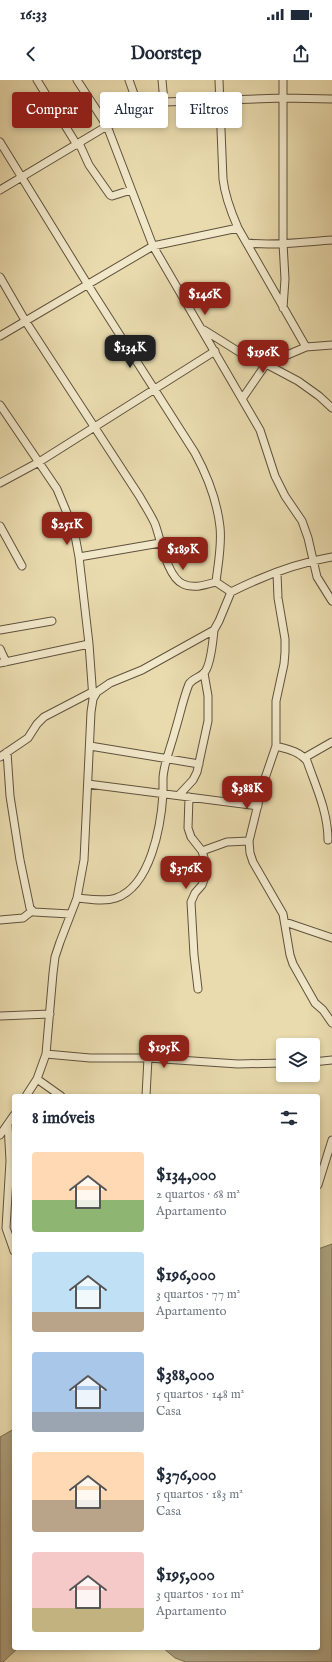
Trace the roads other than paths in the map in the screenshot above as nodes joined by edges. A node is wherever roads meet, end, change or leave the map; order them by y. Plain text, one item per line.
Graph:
1 (37, 80) edge
2 (77, 80) edge
3 (129, 80) edge
4 (162, 80) edge
5 (219, 80) edge
6 (283, 80) edge
7 (133, 92) edge
8 (163, 92) edge
9 (219, 92) edge
10 (283, 98) junction
11 (242, 99) edge
12 (332, 99) edge
13 (100, 115) edge
14 (104, 128) edge
15 (108, 128) edge
16 (221, 128) edge
17 (0, 142) edge
18 (78, 144) junction
19 (22, 177) junction
20 (0, 190) edge
21 (131, 190) junction
22 (238, 228) junction
23 (332, 240) edge
24 (247, 243) junction
25 (283, 243) junction
26 (153, 246) junction
27 (0, 277) edge
28 (88, 285) junction
29 (283, 308) junction
30 (26, 322) junction
31 (202, 329) junction
32 (0, 336) edge
33 (332, 345) edge
34 (306, 347) junction
35 (215, 351) junction
36 (266, 364) junction
37 (154, 389) junction
38 (242, 399) junction
39 (0, 405) edge
40 (332, 408) edge
41 (95, 426) junction
42 (39, 462) junction
43 (0, 483) edge
44 (0, 526) edge
45 (160, 543) junction
46 (79, 557) junction
47 (332, 557) edge
48 (314, 560) junction
49 (22, 566) dead end
50 (277, 573) junction
51 (216, 582) junction
52 (231, 592) junction
53 (332, 601) edge
54 (52, 621) dead end
55 (0, 630) edge
56 (214, 630) junction
57 (89, 644) junction
58 (0, 649) edge
59 (3, 662) edge
60 (204, 673) junction
61 (93, 696) junction
62 (332, 742) edge
63 (90, 746) junction
64 (276, 746) junction
65 (8, 752) junction
66 (0, 757) edge
67 (166, 758) junction
68 (304, 758) junction
69 (199, 764) junction
70 (88, 784) junction
71 (163, 794) junction
72 (179, 795) junction
73 (189, 796) junction
74 (258, 806) junction
75 (328, 840) dead end
76 (249, 841) junction
77 (202, 850) junction
78 (77, 898) junction
79 (32, 911) junction
80 (70, 914) junction
81 (0, 920) edge
82 (285, 922) junction
83 (332, 938) edge
84 (198, 989) dead end
85 (50, 1014) junction
86 (0, 1016) edge
87 (332, 1023) edge
88 (46, 1054) junction
89 (148, 1058) junction
90 (332, 1060) edge
91 (320, 1061) edge
92 (276, 1064) edge
93 (37, 1079) junction
94 (27, 1094) edge
95 (58, 1094) edge
96 (146, 1094) edge
97 (12, 1118) edge
98 (8, 1124) junction
99 (0, 1135) edge
100 (332, 1140) edge
101 (320, 1179) edge
102 (7, 1216) junction
103 (0, 1225) edge
104 (12, 1246) edge

1 - 18 street
2 - 13 street
3 - 7 street
4 - 8 street
5 - 9 street
6 - 10 street
10 - 11 street
10 - 12 street
10 - 25 street
14 - 18 street
15 - 21 street
16 - 22 street
17 - 19 street
18 - 19 street
18 - 21 street
19 - 20 street
19 - 28 street
21 - 26 street
22 - 24 street
22 - 26 street
23 - 25 street
24 - 25 street
24 - 29 street
25 - 29 street
26 - 28 street
26 - 31 street
27 - 30 street
28 - 30 street
28 - 37 street
29 - 34 street
30 - 32 street
30 - 41 street
31 - 35 street
31 - 36 street
33 - 34 street
34 - 36 street
35 - 37 street
35 - 38 street
36 - 38 street
36 - 40 street
37 - 41 street
37 - 51 street
38 - 48 street
39 - 42 street
41 - 42 street
41 - 45 street
42 - 43 street
42 - 46 street
44 - 49 street
45 - 46 street
45 - 51 street
46 - 57 street
47 - 48 street
48 - 50 street
48 - 53 street
50 - 52 street
50 - 64 street
51 - 52 street
52 - 56 street
54 - 55 street
56 - 60 street
56 - 61 street
57 - 59 street
57 - 61 street
58 - 59 street
60 - 67 street
60 - 69 street
61 - 63 street
61 - 65 street
62 - 68 street
63 - 67 street
63 - 70 street
64 - 68 street
64 - 74 street
65 - 66 street
65 - 79 street
67 - 69 street
67 - 71 street
68 - 75 street
69 - 72 street
70 - 71 street
70 - 78 street
71 - 72 street
71 - 78 street
72 - 73 street
73 - 74 street
73 - 77 street
74 - 76 street
76 - 77 street
76 - 82 street
77 - 84 street
78 - 80 street
79 - 80 street
79 - 81 street
80 - 85 street
82 - 83 street
82 - 87 street
85 - 86 street
85 - 88 street
88 - 89 street
88 - 93 street
89 - 92 street
89 - 96 street
90 - 91 street
93 - 94 street
93 - 95 street
97 - 98 street
98 - 99 street
98 - 102 street
100 - 101 street
102 - 103 street
102 - 104 street

